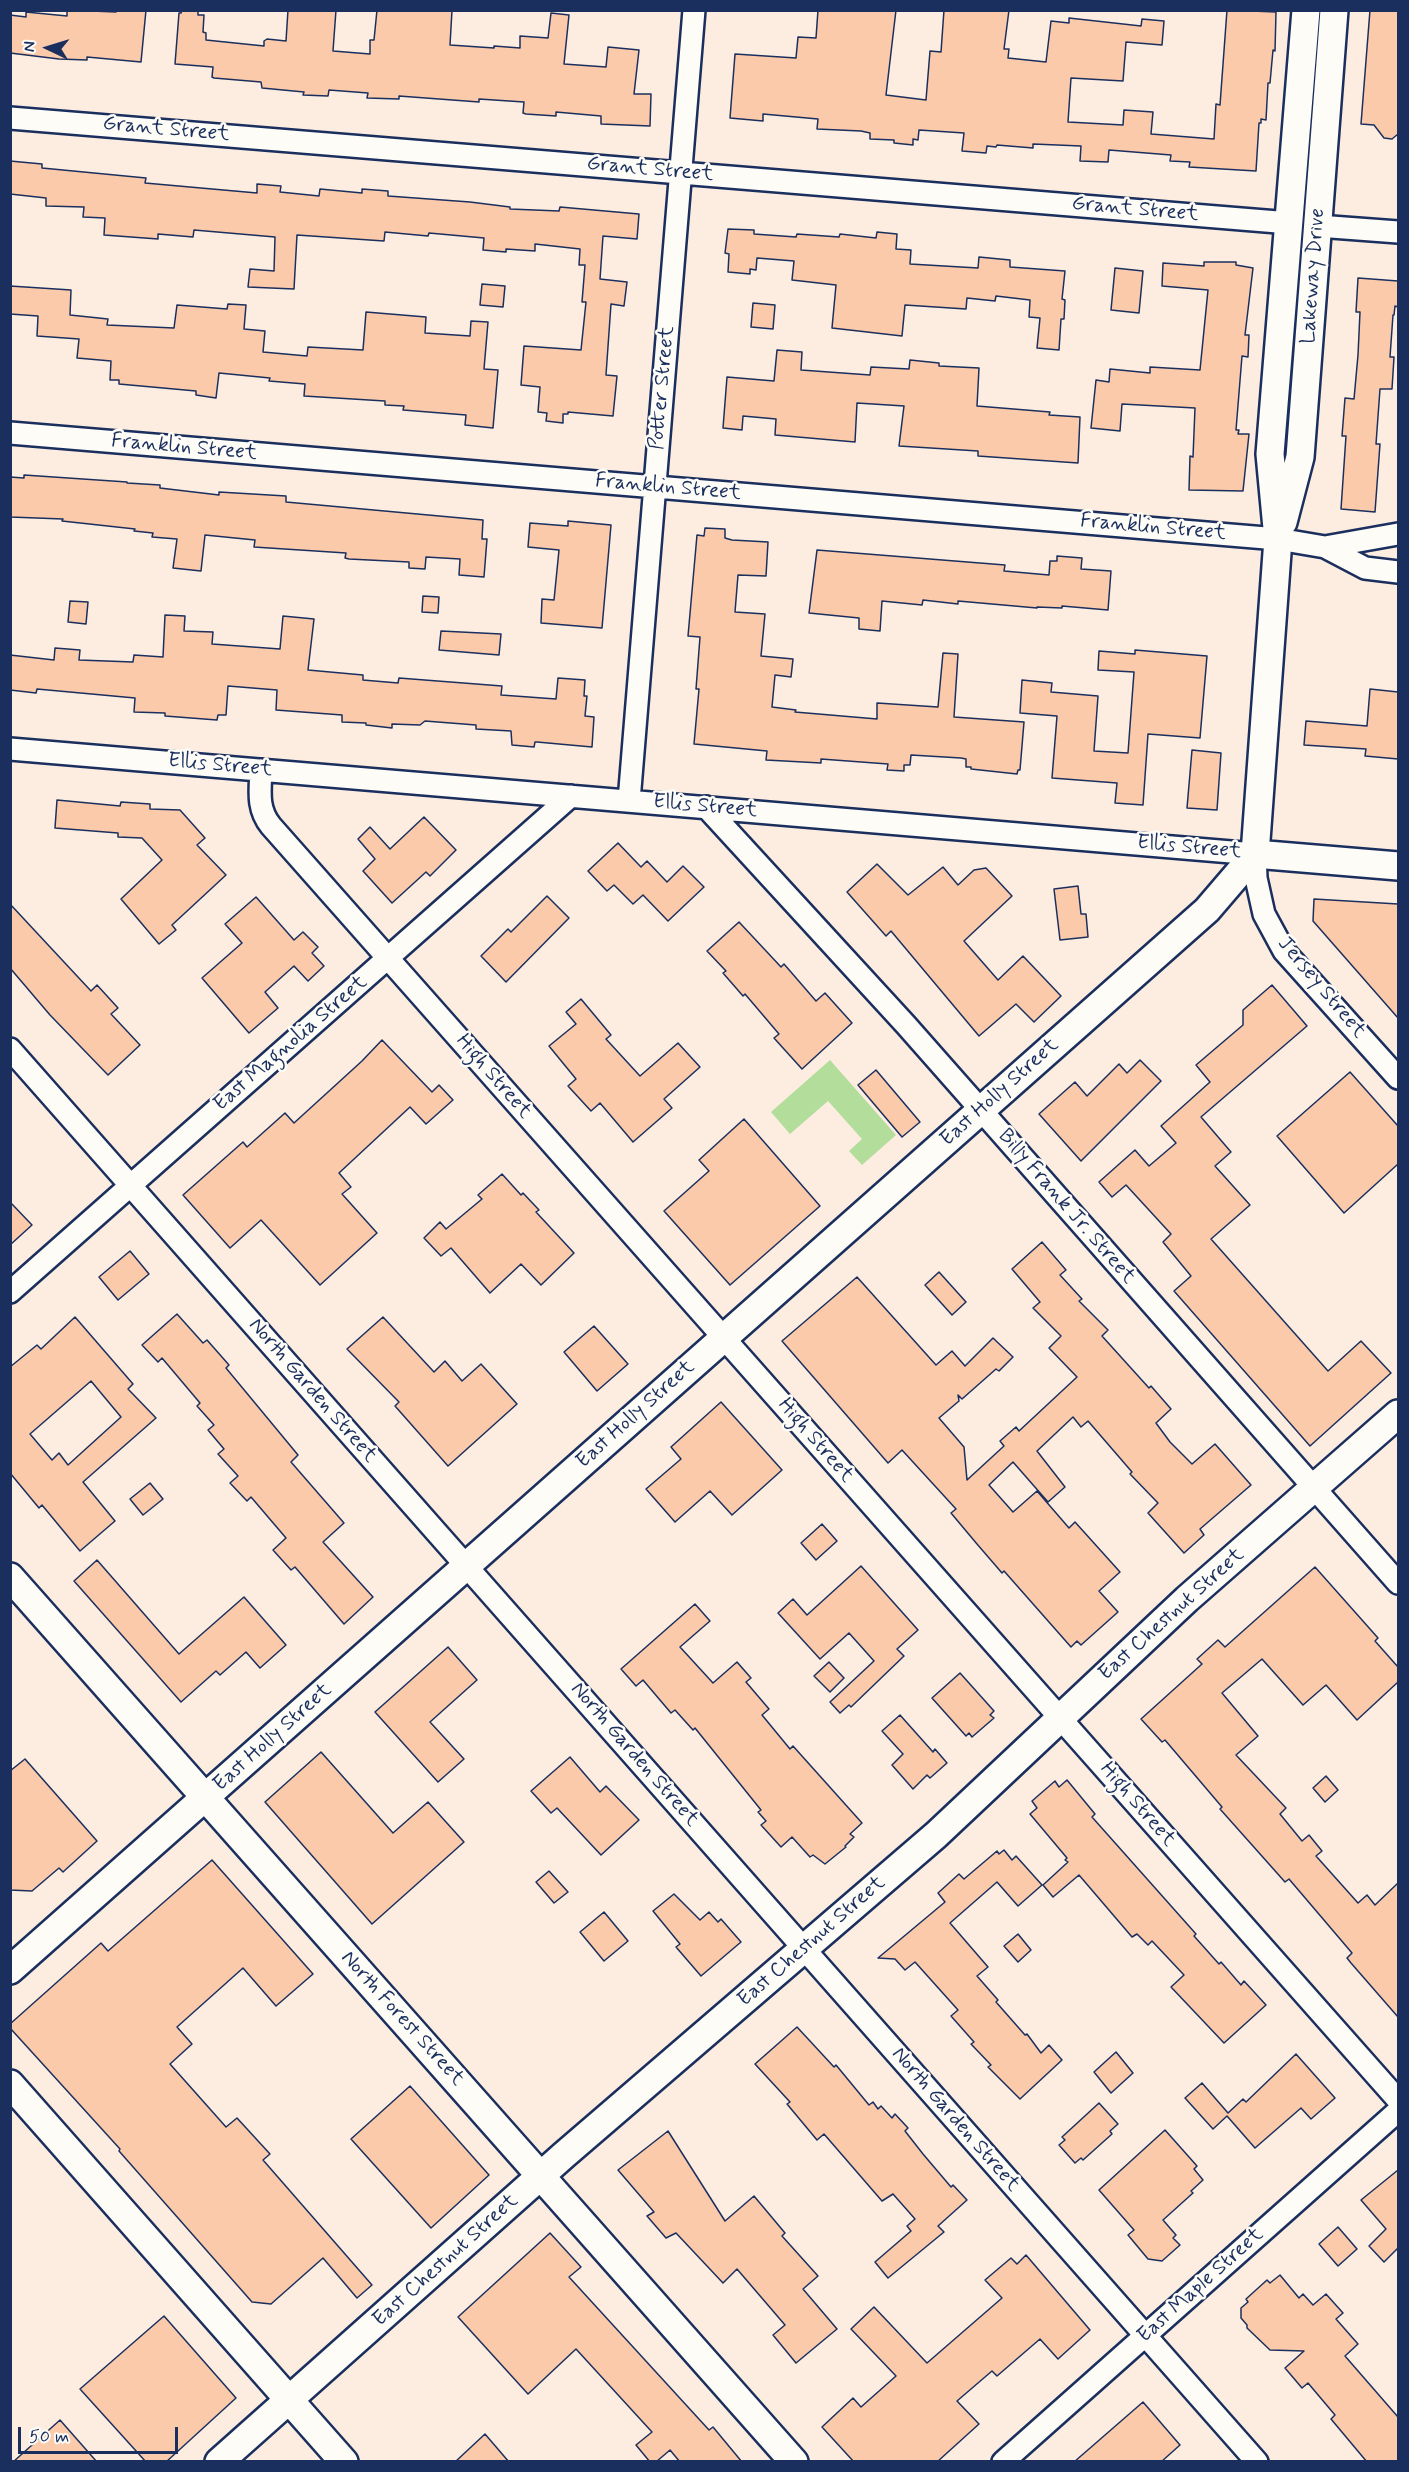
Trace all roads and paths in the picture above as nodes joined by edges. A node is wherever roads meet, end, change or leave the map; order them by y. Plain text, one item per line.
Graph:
1 (694, 10) edge
2 (1306, 10) edge
3 (1334, 10) edge
4 (10, 117) edge
5 (1296, 143) junction
6 (681, 173) junction
7 (1290, 223) junction
8 (1318, 226) junction
9 (1398, 232) edge
10 (10, 433) edge
11 (655, 487) junction
12 (1398, 534) edge
13 (1278, 539) junction
14 (1325, 547) junction
15 (1398, 572) edge
16 (10, 749) edge
17 (261, 770) junction
18 (571, 796) junction
19 (629, 801) junction
20 (706, 807) junction
21 (1255, 854) junction
22 (1398, 866) edge
23 (388, 958) junction
24 (10, 1049) edge
25 (1398, 1078) edge
26 (980, 1111) junction
27 (131, 1186) junction
28 (10, 1292) edge
29 (724, 1338) junction
30 (1398, 1414) edge
31 (1313, 1488) junction
32 (466, 1566) junction
33 (10, 1577) edge
34 (1398, 1583) edge
35 (1060, 1718) junction
36 (206, 1797) junction
37 (804, 1949) junction
38 (10, 1970) edge
39 (10, 2084) edge
40 (1398, 2100) edge
41 (1398, 2111) edge
42 (541, 2176) junction
43 (1145, 2335) junction
44 (289, 2399) junction
45 (219, 2462) edge
46 (344, 2462) edge
47 (794, 2462) edge
48 (1003, 2462) edge
49 (1257, 2462) edge

1 - 6 street, Potter Street
2 - 5 main road, Lakeway Drive
3 - 8 main road, Lakeway Drive
4 - 6 street, Grant Street
5 - 7 main road, Lakeway Drive
5 - 8 main road
6 - 7 street, Grant Street
6 - 11 street, Potter Street
7 - 13 main road, Lakeway Drive
8 - 9 street
8 - 13 main road, Lakeway Drive
10 - 11 street, Franklin Street
11 - 13 street, Franklin Street
11 - 19 street, Potter Street
12 - 14 street, Franklin Street
13 - 14 street, Franklin Street
13 - 21 main road, Lakeway Drive
14 - 15 street, Franklin Street
16 - 17 street, Ellis Street
17 - 18 street, Ellis Street
17 - 23 street, High Street
18 - 19 street, Ellis Street
18 - 23 street, East Magnolia Street
19 - 20 street, Ellis Street
20 - 21 street, Ellis Street
20 - 26 street, Billy Frank Jr. Street
21 - 22 main road, Ellis Street
21 - 25 street, Jersey Street
21 - 26 main road, East Holly Street
23 - 27 street, East Magnolia Street
23 - 29 street, High Street
24 - 27 street, North Garden Street
26 - 29 main road, East Holly Street
26 - 31 street, Billy Frank Jr. Street
27 - 28 street, East Magnolia Street
27 - 32 street, North Garden Street
29 - 32 main road, East Holly Street
29 - 35 street, High Street
30 - 31 main road, East Chestnut Street
31 - 34 street, Billy Frank Jr. Street
31 - 35 main road, East Chestnut Street
32 - 36 main road, East Holly Street
32 - 37 street, North Garden Street
33 - 36 main road, North Forest Street
35 - 37 main road, East Chestnut Street
35 - 40 street, High Street
36 - 38 main road, East Holly Street
36 - 42 main road, North Forest Street
37 - 42 main road, East Chestnut Street
37 - 43 street, North Garden Street
39 - 44 main road
41 - 43 street, East Maple Street
42 - 44 main road, East Chestnut Street
42 - 47 main road, North Forest Street
43 - 48 street, East Maple Street
43 - 49 street, North Garden Street
44 - 45 main road, East Chestnut Street
44 - 46 main road

